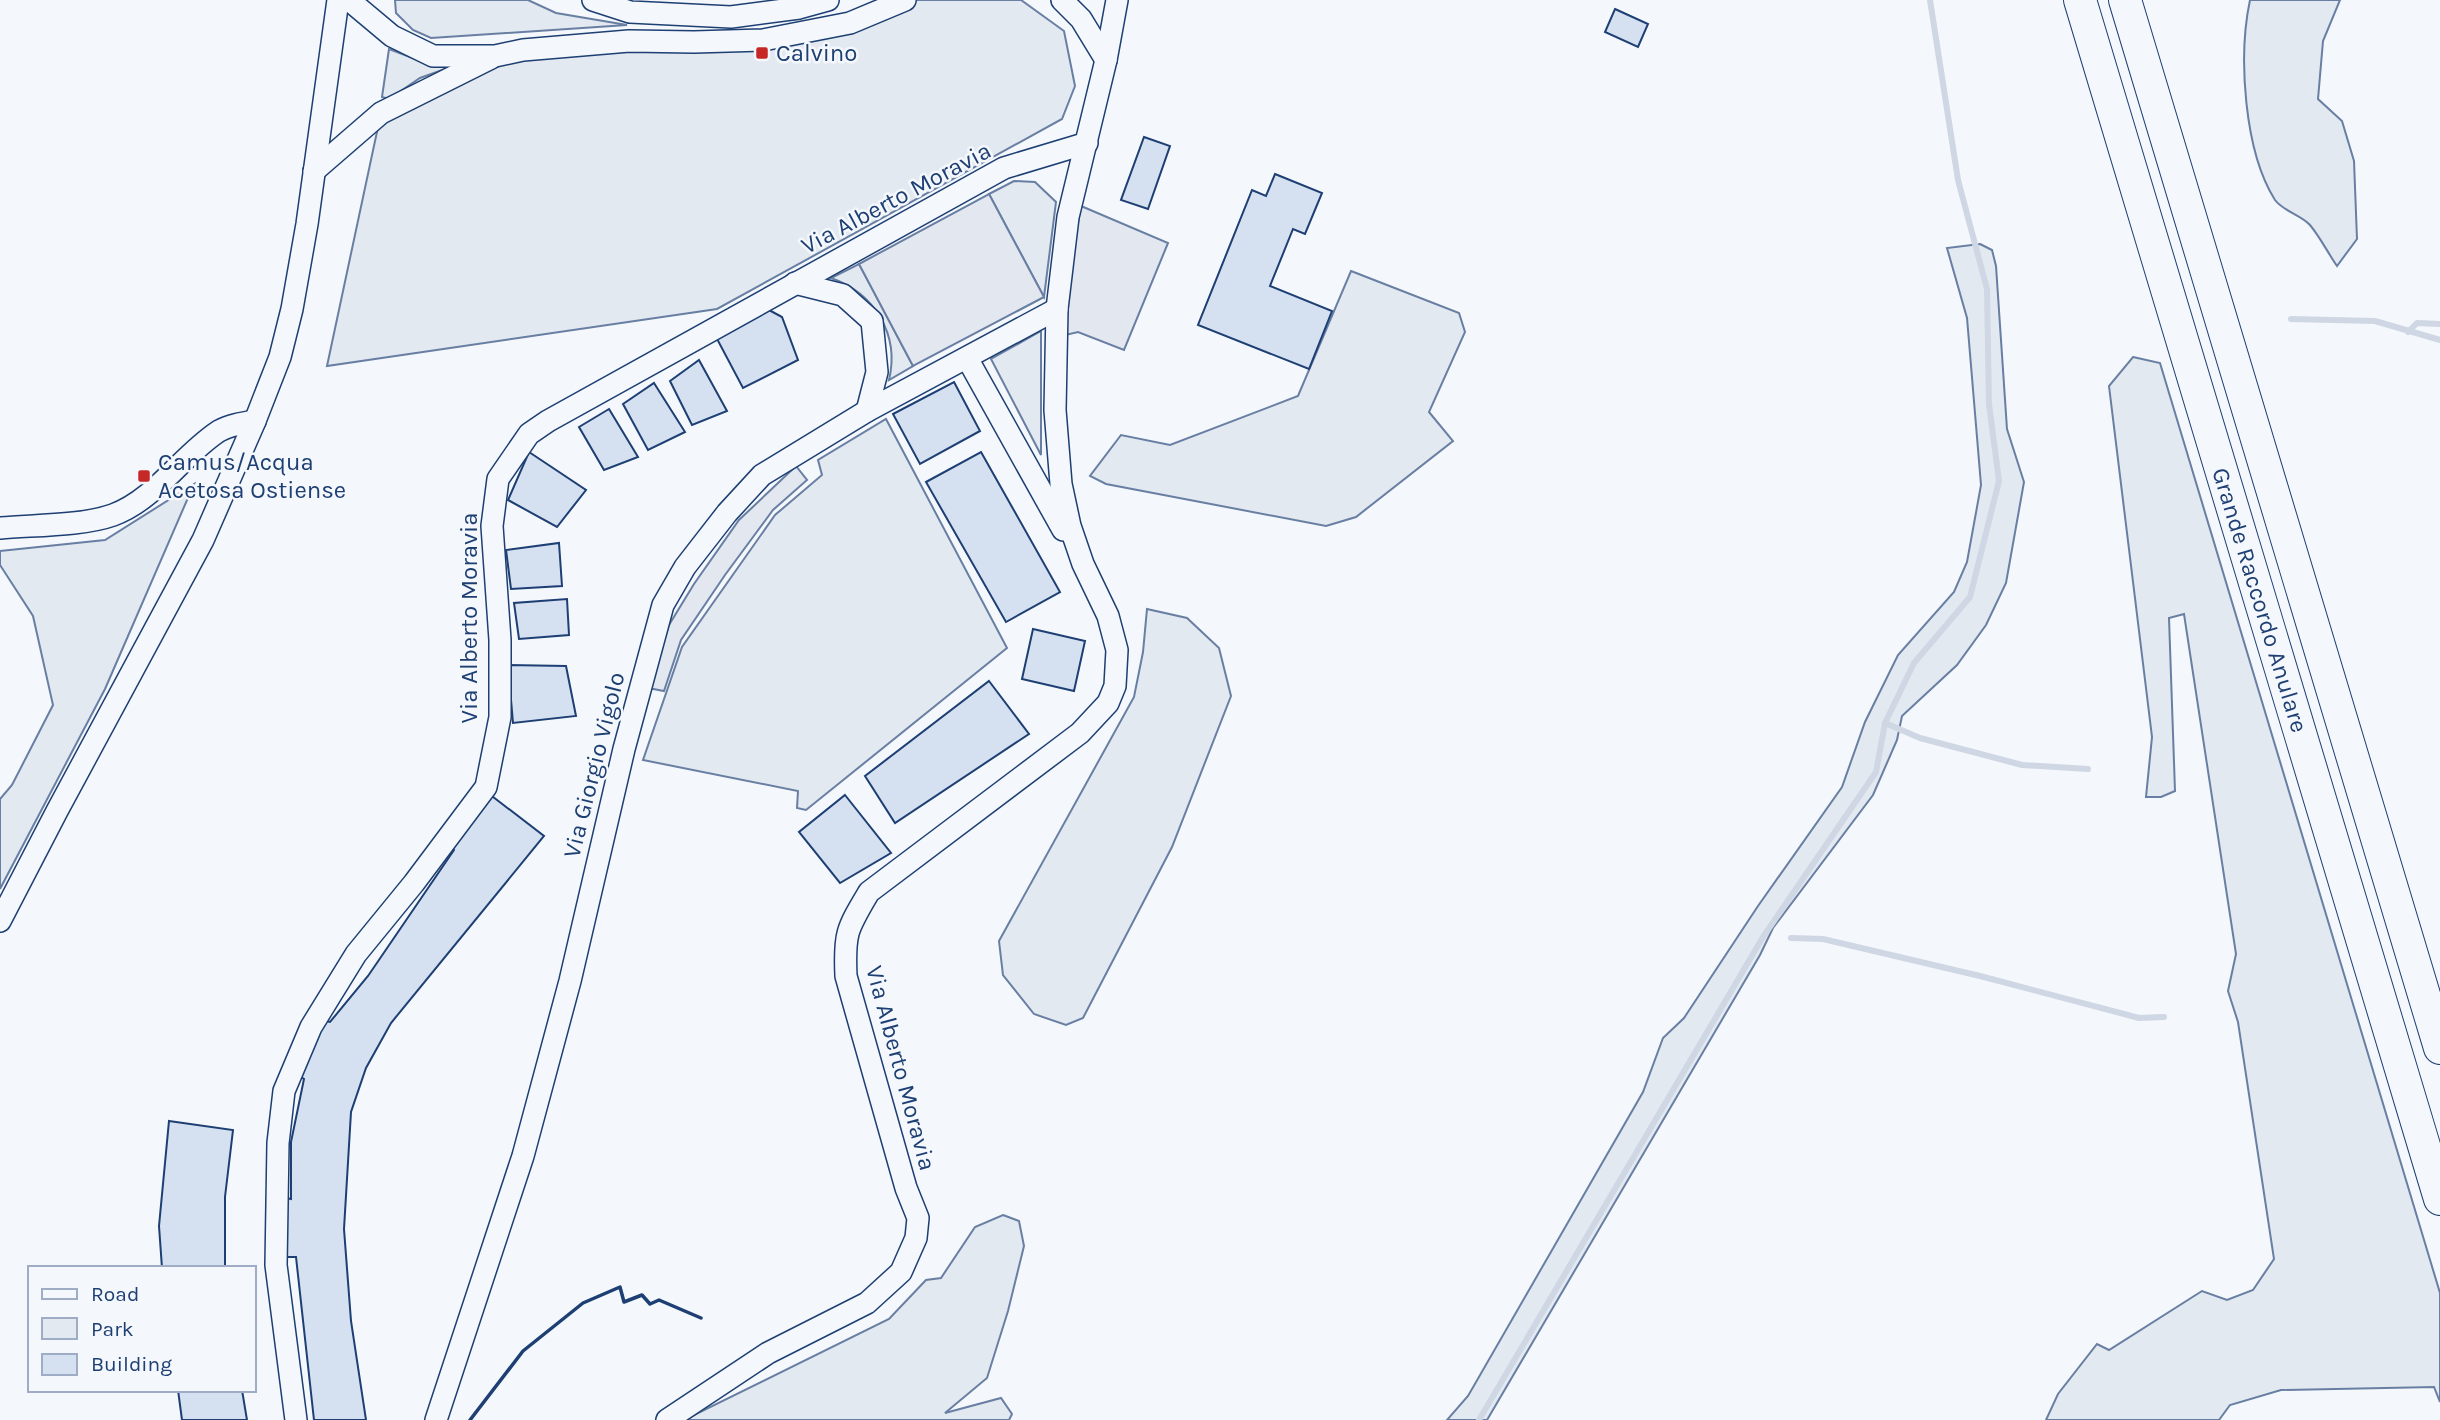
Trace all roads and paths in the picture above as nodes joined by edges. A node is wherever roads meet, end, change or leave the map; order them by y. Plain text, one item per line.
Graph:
1 (338, 0) edge
2 (349, 0) edge
3 (593, 0) edge
4 (828, 0) edge
5 (905, 0) edge
6 (1062, 0) edge
7 (1117, 0) edge
8 (2080, 0) edge
9 (2125, 0) edge
10 (495, 56) junction
11 (1106, 60) junction
12 (1087, 143) junction
13 (314, 171) junction
14 (795, 283) junction
15 (1058, 309) junction
16 (967, 358) junction
17 (867, 411) junction
18 (255, 421) junction
19 (0, 528) edge
20 (1083, 564) junction
21 (0, 921) edge
22 (2440, 1048) edge
23 (2440, 1199) edge
24 (296, 1420) edge
25 (436, 1420) edge
26 (667, 1420) edge

1 - 13 street
2 - 10 street
3 - 4 street
5 - 10 street
6 - 11 street
7 - 11 street, Via Alberto Moravia
8 - 23 highway, Grande Raccordo Anulare
9 - 22 highway, Grande Raccordo Anulare
10 - 13 street
11 - 12 street, Via Alberto Moravia
12 - 14 street, Via Alberto Moravia
12 - 15 street, Via Alberto Moravia
13 - 18 street
14 - 17 street
14 - 24 street, Via Alberto Moravia
15 - 16 street, Via Giorgio Vigolo
15 - 20 street, Via Alberto Moravia
16 - 17 street, Via Giorgio Vigolo
16 - 20 street
17 - 25 street, Via Giorgio Vigolo
18 - 19 street
18 - 21 street
20 - 26 street, Via Alberto Moravia

